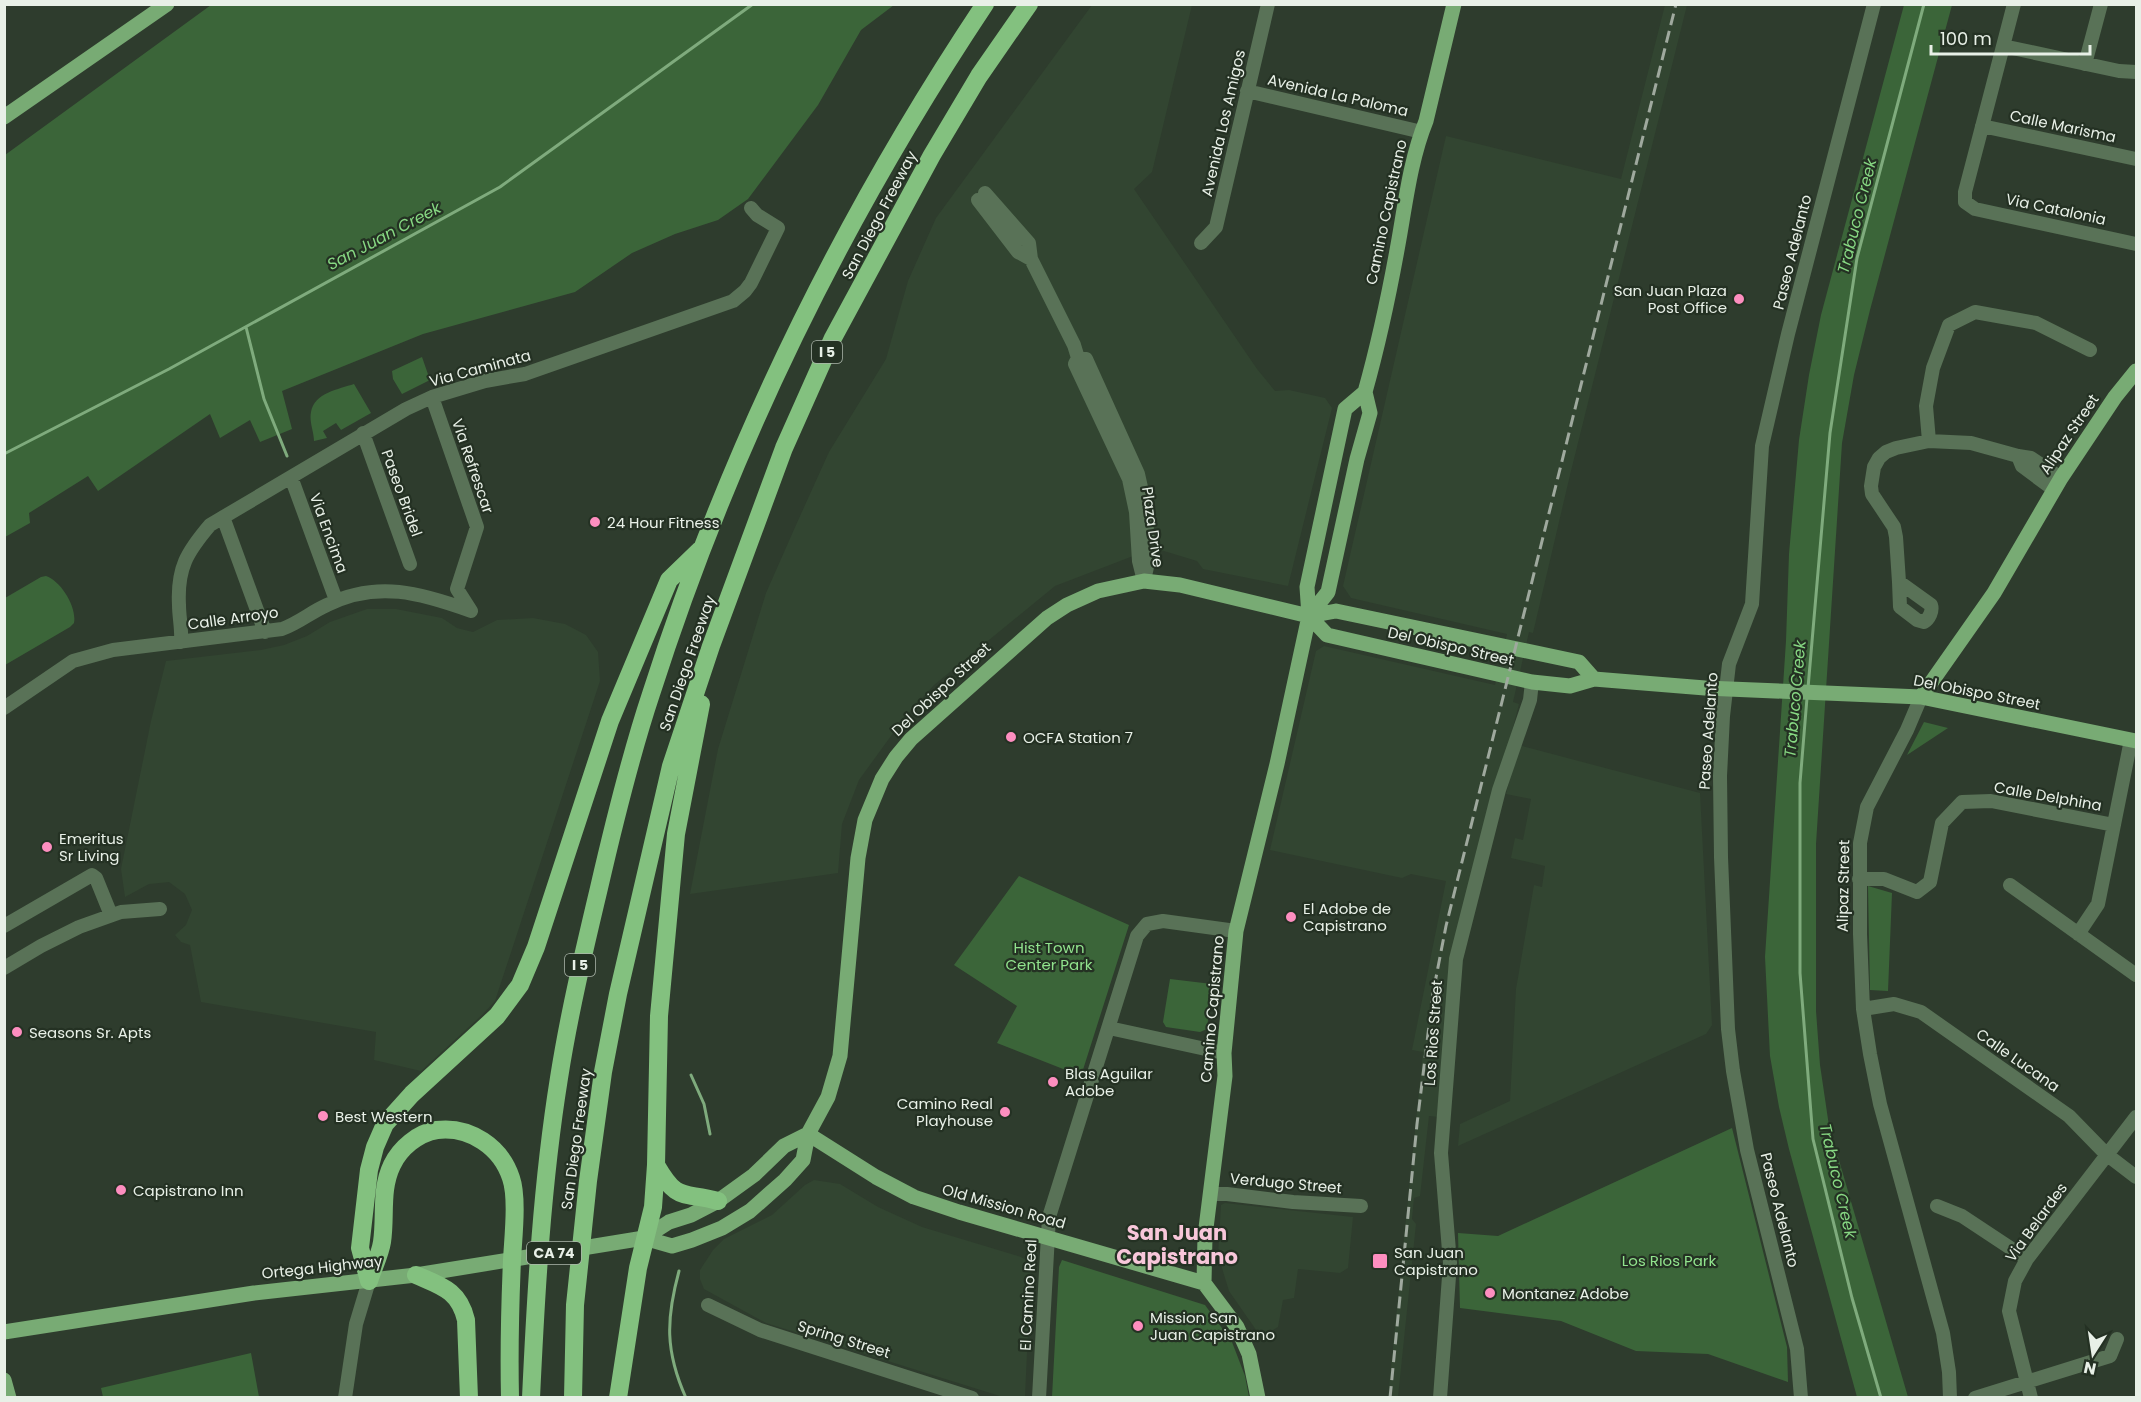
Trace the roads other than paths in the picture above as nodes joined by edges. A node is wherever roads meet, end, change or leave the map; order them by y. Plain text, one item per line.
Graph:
1 (167, 4) edge
2 (985, 4) edge
3 (1029, 4) edge
4 (1268, 4) edge
5 (1454, 4) edge
6 (1874, 4) edge
7 (2014, 4) edge
8 (2101, 4) edge
9 (2003, 46) junction
10 (2085, 64) junction
11 (2136, 72) edge
12 (1247, 91) junction
13 (4, 117) edge
14 (1982, 126) junction
15 (1422, 132) junction
16 (2136, 159) edge
17 (982, 197) dead end
18 (751, 208) dead end
19 (1201, 243) dead end
20 (2136, 244) edge
21 (2090, 350) dead end
22 (2136, 371) edge
23 (1365, 392) junction
24 (432, 397) junction
25 (363, 433) junction
26 (1929, 441) junction
27 (291, 477) junction
28 (2057, 484) junction
29 (223, 517) junction
30 (703, 547) junction
31 (410, 564) dead end
32 (1144, 581) junction
33 (1899, 582) dead end
34 (336, 600) junction
35 (471, 610) joint
36 (1310, 616) junction
37 (265, 632) junction
38 (181, 642) junction
39 (711, 646) junction
40 (1594, 679) junction
41 (1532, 682) junction
42 (1727, 688) junction
43 (1921, 697) junction
44 (4, 708) edge
45 (2134, 741) edge
46 (2114, 825) junction
47 (1859, 879) junction
48 (2010, 885) dead end
49 (160, 909) dead end
50 (111, 915) junction
51 (4, 926) edge
52 (1236, 930) junction
53 (2078, 934) junction
54 (4, 968) edge
55 (2136, 975) edge
56 (1863, 1009) junction
57 (1109, 1028) junction
58 (1224, 1053) junction
59 (2136, 1117) edge
60 (808, 1134) junction
61 (2106, 1154) junction
62 (656, 1164) junction
63 (2136, 1177) edge
64 (1210, 1194) junction
65 (718, 1201) junction
66 (1361, 1206) dead end
67 (1937, 1206) dead end
68 (1048, 1236) junction
69 (635, 1240) junction
70 (2027, 1259) junction
71 (416, 1275) junction
72 (369, 1281) junction
73 (1203, 1283) junction
74 (708, 1305) dead end
75 (4, 1332) edge
76 (2117, 1340) dead end
77 (4, 1380) edge
78 (2028, 1382) junction
79 (9, 1398) edge
80 (345, 1398) edge
81 (470, 1398) edge
82 (510, 1398) edge
83 (531, 1398) edge
84 (573, 1398) edge
85 (618, 1398) edge
86 (972, 1398) edge
87 (1039, 1398) edge
88 (1258, 1398) edge
89 (1440, 1398) edge
90 (1801, 1398) edge
91 (1950, 1398) edge
92 (1975, 1398) edge
93 (2031, 1398) edge

1 - 13 main road
2 - 30 highway, San Diego Freeway / I 5
3 - 39 highway, San Diego Freeway / I 5
4 - 12 street, Avenida Los Amigos
5 - 15 main road, Camino Capistrano
6 - 42 street, Paseo Adelanto
7 - 9 street
8 - 10 street
9 - 10 street
9 - 14 street
10 - 11 street
12 - 15 street, Avenida La Paloma
12 - 19 street, Avenida Los Amigos
14 - 16 street, Calle Marisma
14 - 20 street, Via Catalonia
15 - 23 main road, Camino Capistrano
17 - 32 street, Plaza Drive
18 - 24 street, Via Caminata
21 - 26 street
22 - 28 main road, Alipaz Street
23 - 36 main road, Camino Capistrano
23 - 36 main road, Camino Capistrano
24 - 25 street, Via Caminata
24 - 35 street, Via Refrescar
25 - 27 street, Via Caminata
25 - 31 street, Paseo Bridel
26 - 28 street
26 - 33 street
27 - 29 street, Via Caminata
27 - 34 street, Via Encima
28 - 43 main road, Alipaz Street
29 - 37 street
29 - 38 street, Via Caminata
30 - 72 highway
30 - 83 highway, San Diego Freeway / I 5
32 - 36 main road, Del Obispo Street
32 - 60 main road, Del Obispo Street
34 - 35 street, Calle Arroyo
34 - 37 street, Calle Arroyo
36 - 40 main road, Del Obispo Street
36 - 41 main road, Del Obispo Street
36 - 52 main road, Camino Capistrano
37 - 38 street, Calle Arroyo
38 - 44 street, Calle Arroyo
39 - 62 highway
39 - 84 highway, San Diego Freeway / I 5
40 - 41 main road, Del Obispo Street
40 - 42 main road, Del Obispo Street
41 - 89 street, Los Rios Street
42 - 43 main road, Del Obispo Street
42 - 90 street, Paseo Adelanto
43 - 45 main road, Del Obispo Street
43 - 47 street, Alipaz Street
45 - 46 street
46 - 47 street, Calle Delphina
46 - 53 street
47 - 56 street, Alipaz Street
48 - 53 street
49 - 50 street
50 - 51 street
50 - 54 street
52 - 57 street, El Camino Real
52 - 58 main road, Camino Capistrano
53 - 55 street
56 - 61 street, Calle Lucana
56 - 91 street, Alipaz Street
57 - 58 street
57 - 68 street, El Camino Real
58 - 64 main road, Camino Capistrano
59 - 61 street, Via Belardes
60 - 65 main road, Ortega Highway
60 - 68 main road, Old Mission Road
60 - 69 main road, Ortega Highway
61 - 63 street, Calle Lucana
61 - 70 street, Via Belardes
62 - 65 highway
62 - 69 highway
64 - 66 street, Verdugo Street
64 - 73 main road, Camino Capistrano
65 - 69 main road, Ortega Highway
67 - 70 street
68 - 73 main road, Old Mission Road
68 - 87 street, El Camino Real
69 - 71 main road, Ortega Highway / CA 74
69 - 85 highway
70 - 78 street, Via Belardes
71 - 72 main road, Ortega Highway / CA 74
71 - 81 highway
72 - 75 main road, Ortega Highway / CA 74
72 - 80 street
72 - 82 highway
73 - 88 main road
74 - 86 street, Spring Street
76 - 78 street
77 - 79 main road
78 - 92 street
78 - 93 street, Via Belardes

